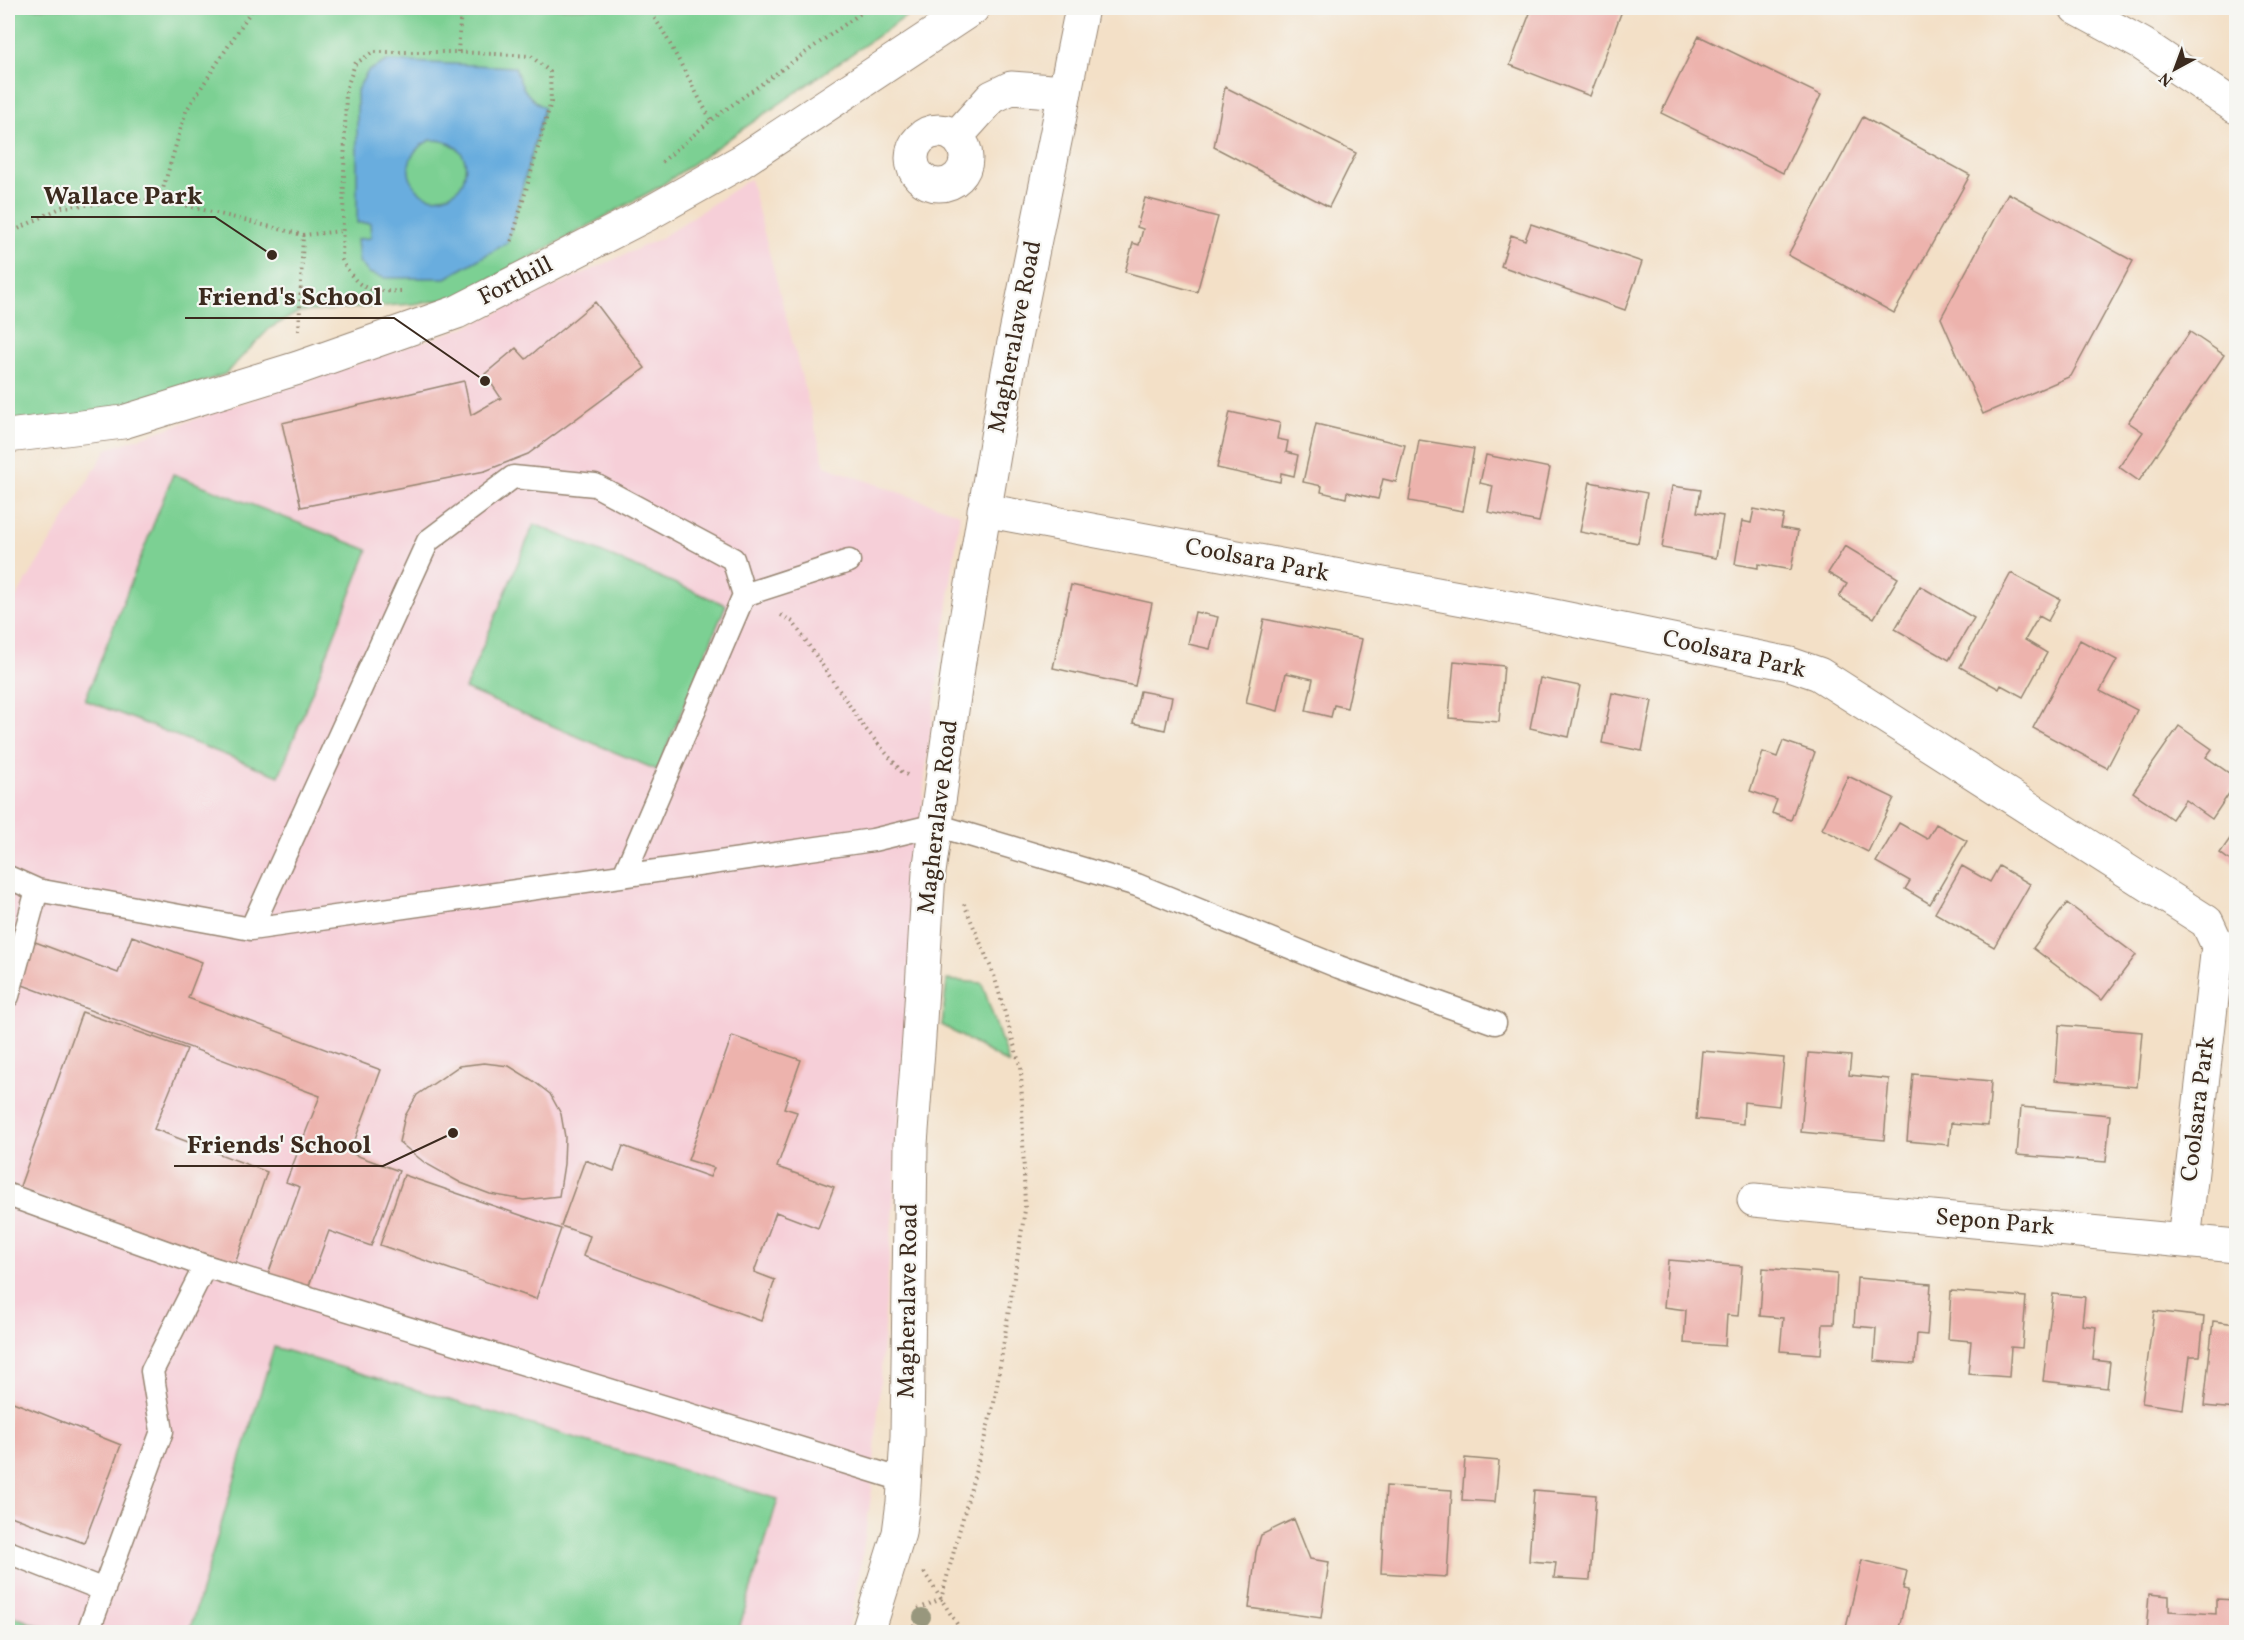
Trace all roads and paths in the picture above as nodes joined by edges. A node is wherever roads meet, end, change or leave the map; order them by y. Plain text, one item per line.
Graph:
1 (253, 8) edge
2 (461, 8) edge
3 (648, 8) edge
4 (868, 8) edge
5 (973, 8) edge
6 (1082, 8) edge
7 (2076, 8) edge
8 (458, 52) junction
9 (1065, 92) junction
10 (2236, 107) edge
11 (711, 120) junction
12 (956, 137) dead end
13 (658, 165) dead end
14 (160, 199) junction
15 (342, 231) junction
16 (8, 234) edge
17 (303, 236) junction
18 (509, 251) dead end
19 (409, 291) dead end
20 (298, 368) junction
21 (8, 436) edge
22 (984, 510) junction
23 (849, 561) dead end
24 (744, 595) junction
25 (940, 791) junction
26 (936, 825) junction
27 (929, 872) junction
28 (624, 875) junction
29 (8, 877) edge
30 (36, 890) junction
31 (251, 929) junction
32 (8, 996) edge
33 (1495, 1023) dead end
34 (8, 1195) edge
35 (1754, 1200) dead end
36 (2184, 1241) junction
37 (2236, 1246) edge
38 (205, 1266) junction
39 (903, 1480) junction
40 (899, 1533) junction
41 (8, 1552) edge
42 (104, 1590) junction
43 (941, 1599) junction
44 (88, 1632) edge
45 (868, 1632) edge
46 (916, 1632) edge
47 (962, 1632) edge

1 - 14 path
2 - 8 path
3 - 11 path
4 - 11 path
5 - 20 street, Forthill
6 - 9 street, Magheralave Road
7 - 10 street
8 - 15 path
8 - 18 path
9 - 12 street
9 - 22 street, Magheralave Road
11 - 13 path
14 - 16 path
14 - 17 path
15 - 17 path
15 - 19 path
17 - 20 path
20 - 21 street, Forthill
22 - 25 street, Magheralave Road
22 - 36 street, Coolsara Park
23 - 24 lane
24 - 25 path
24 - 28 lane
24 - 31 lane
25 - 26 street, Magheralave Road
26 - 27 street, Magheralave Road
26 - 28 lane
26 - 33 lane
27 - 39 street, Magheralave Road
27 - 43 path
28 - 31 lane
29 - 30 lane
30 - 31 lane
30 - 32 lane
34 - 38 lane
35 - 36 street, Sepon Park
36 - 37 street, Sepon Park
38 - 39 lane
38 - 42 lane
39 - 40 street, Magheralave Road
40 - 43 path
40 - 45 street, Magheralave Road
41 - 42 lane
42 - 44 lane
43 - 46 path
43 - 47 path

